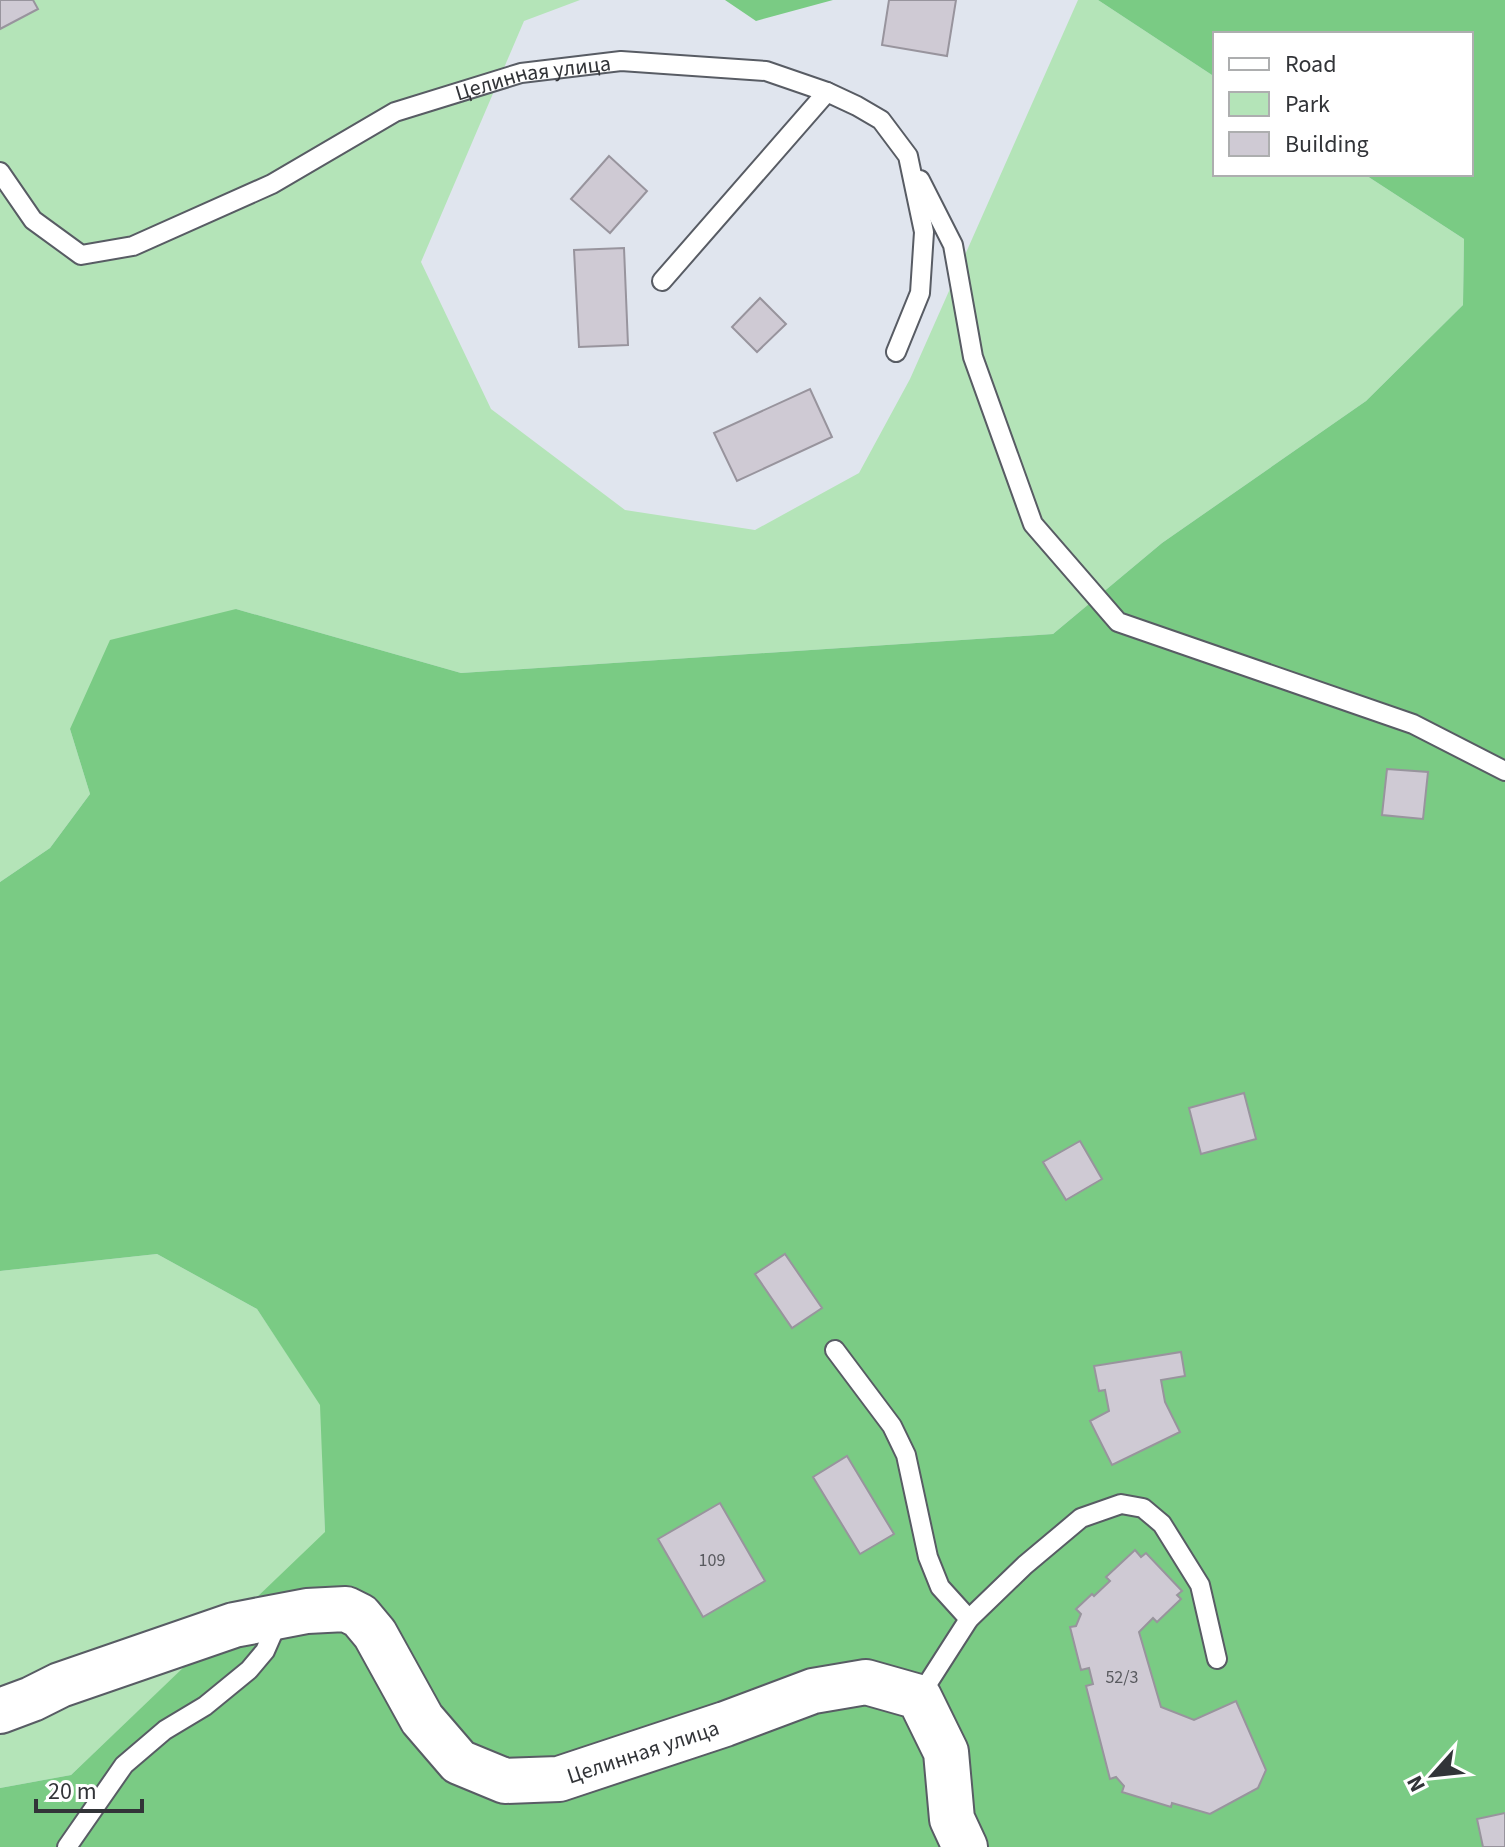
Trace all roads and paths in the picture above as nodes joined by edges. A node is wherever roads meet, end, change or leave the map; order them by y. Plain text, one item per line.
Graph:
1 (827, 92) junction
2 (908, 156) junction
3 (0, 172) edge
4 (662, 281) dead end
5 (896, 352) dead end
6 (1505, 771) edge
7 (835, 1350) dead end
8 (281, 1615) junction
9 (969, 1619) junction
10 (1217, 1659) dead end
11 (919, 1697) junction
12 (0, 1711) edge
13 (67, 1847) edge
14 (965, 1847) edge

1 - 2 lane, Целинная улица
1 - 3 lane, Целинная улица
1 - 4 lane
2 - 5 lane, Целинная улица
2 - 6 lane
7 - 9 lane
8 - 11 street, Целинная улица
8 - 12 street, Целинная улица
8 - 13 lane
9 - 10 lane
9 - 11 lane
11 - 14 street

